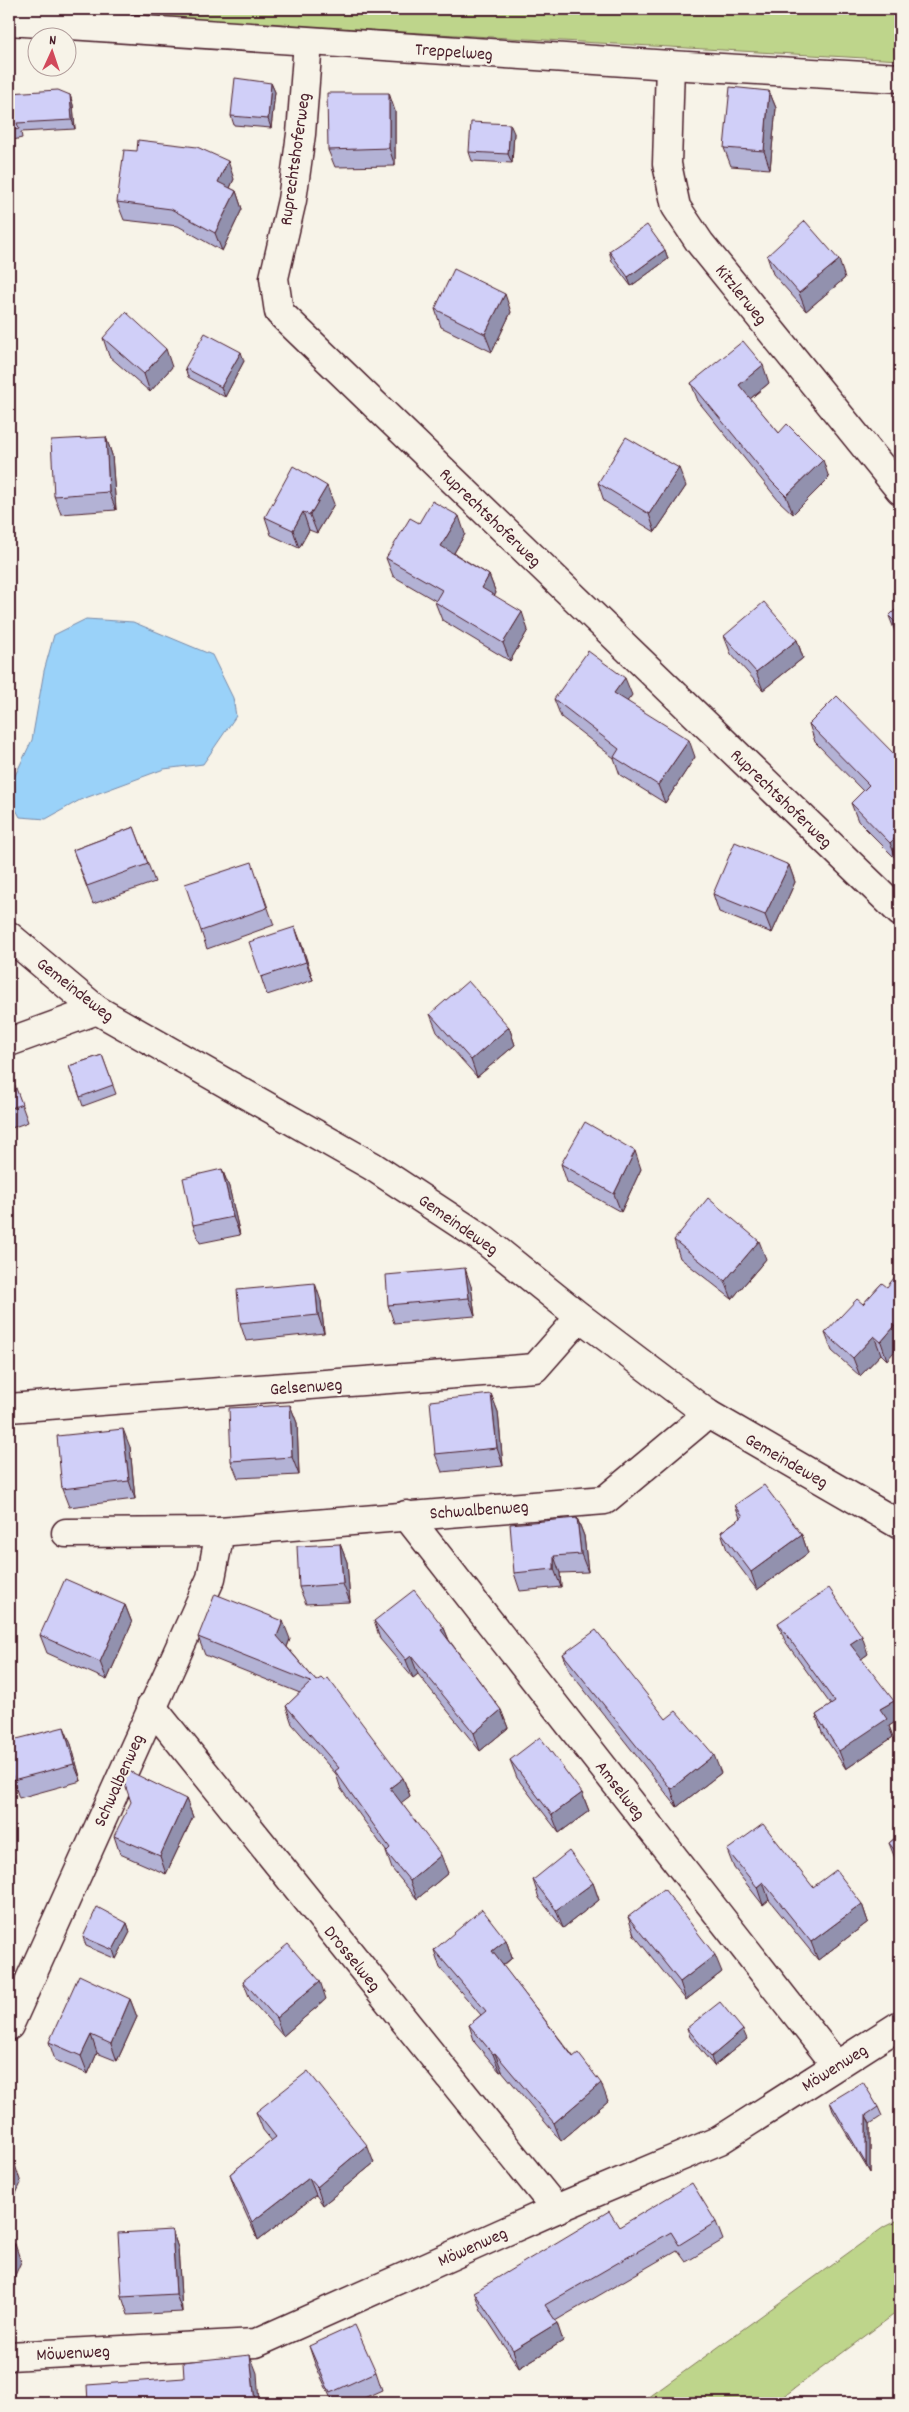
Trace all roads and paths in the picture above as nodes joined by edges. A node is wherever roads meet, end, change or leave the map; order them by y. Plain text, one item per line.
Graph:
1 (9, 21) edge
2 (308, 42) junction
3 (670, 65) junction
4 (900, 78) edge
5 (900, 490) edge
6 (900, 912) edge
7 (9, 936) edge
8 (97, 1010) junction
9 (9, 1042) edge
10 (580, 1317) junction
11 (9, 1408) edge
12 (708, 1414) junction
13 (406, 1515) junction
14 (900, 1525) edge
15 (220, 1532) junction
16 (66, 1533) dead end
17 (151, 1706) junction
18 (900, 2025) edge
19 (9, 2026) edge
20 (836, 2065) junction
21 (556, 2209) junction
22 (9, 2356) edge

1 - 2 street, Treppelweg
2 - 3 street, Treppelweg
2 - 6 street, Ruprechtshoferweg
3 - 4 street, Treppelweg
3 - 5 street, Kitzlerweg
7 - 8 street, Gemeindeweg
8 - 9 street
8 - 10 street, Gemeindeweg
10 - 11 street, Gelsenweg
10 - 12 street, Gemeindeweg
12 - 13 street, Schwalbenweg
12 - 14 street, Gemeindeweg
13 - 15 street, Schwalbenweg
13 - 20 street, Amselweg
15 - 16 street, Schwalbenweg
15 - 17 street, Schwalbenweg
17 - 19 street, Schwalbenweg
17 - 21 street, Drosselweg
18 - 20 street, Möwenweg
20 - 21 street, Möwenweg
21 - 22 street, Möwenweg

